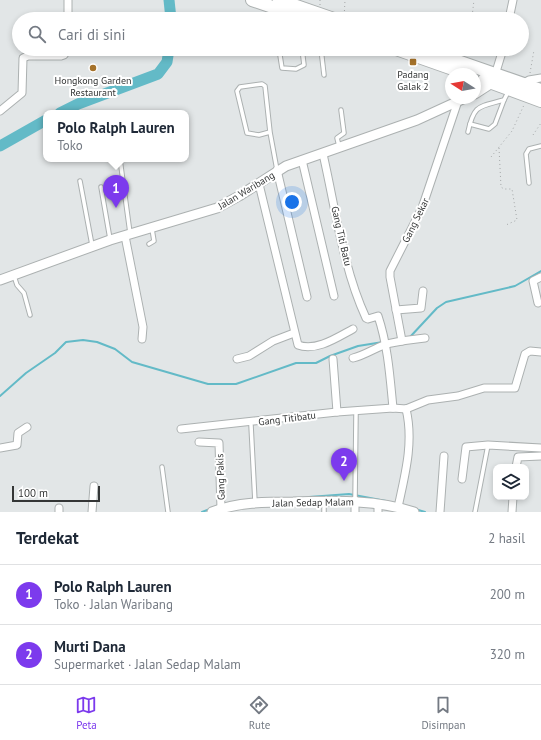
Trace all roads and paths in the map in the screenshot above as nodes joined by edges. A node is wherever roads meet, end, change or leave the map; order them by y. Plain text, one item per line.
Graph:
1 (68, 0) edge
2 (252, 0) edge
3 (279, 0) edge
4 (345, 0) edge
5 (474, 0) edge
6 (514, 0) edge
7 (68, 12) edge
8 (282, 12) edge
9 (314, 12) edge
10 (344, 12) edge
11 (473, 12) edge
12 (511, 12) edge
13 (534, 50) dead end
14 (28, 56) edge
15 (28, 56) edge
16 (61, 56) edge
17 (280, 56) edge
18 (303, 56) edge
19 (322, 56) edge
20 (416, 56) edge
21 (439, 56) edge
22 (500, 56) edge
23 (450, 68) edge
24 (324, 75) dead end
25 (481, 78) edge
26 (541, 78) edge
27 (494, 79) junction
28 (522, 88) junction
29 (481, 89) edge
30 (541, 90) edge
31 (504, 100) junction
32 (541, 101) edge
33 (451, 104) edge
34 (459, 104) edge
35 (341, 110) dead end
36 (0, 111) edge
37 (541, 123) edge
38 (470, 124) junction
39 (270, 132) junction
40 (468, 132) dead end
41 (534, 135) dead end
42 (541, 146) edge
43 (339, 148) junction
44 (499, 148) junction
45 (322, 154) junction
46 (491, 156) dead end
47 (302, 160) junction
48 (120, 162) edge
49 (277, 170) junction
50 (80, 181) dead end
51 (529, 183) dead end
52 (259, 184) junction
53 (101, 187) dead end
54 (506, 225) dead end
55 (152, 227) junction
56 (127, 235) junction
57 (110, 240) junction
58 (149, 244) dead end
59 (92, 246) junction
60 (14, 277) junction
61 (541, 277) edge
62 (0, 280) edge
63 (423, 291) dead end
64 (307, 296) dead end
65 (334, 296) dead end
66 (538, 303) dead end
67 (396, 310) junction
68 (30, 315) dead end
69 (353, 329) dead end
70 (294, 333) junction
71 (425, 338) dead end
72 (142, 340) dead end
73 (402, 340) junction
74 (385, 343) junction
75 (541, 352) edge
76 (353, 358) dead end
77 (237, 359) dead end
78 (333, 359) dead end
79 (393, 408) junction
80 (406, 409) junction
81 (337, 412) junction
82 (356, 414) dead end
83 (251, 425) dead end
84 (27, 427) dead end
85 (181, 429) dead end
86 (199, 442) dead end
87 (488, 445) junction
88 (0, 448) edge
89 (541, 448) edge
90 (444, 456) dead end
91 (541, 456) edge
92 (517, 464) edge
93 (162, 467) dead end
94 (462, 479) dead end
95 (94, 486) dead end
96 (355, 496) junction
97 (513, 500) edge
98 (255, 501) junction
99 (324, 501) junction
100 (398, 505) junction
101 (224, 508) edge
102 (378, 508) edge
103 (92, 512) edge
104 (168, 512) edge
105 (212, 512) edge
106 (324, 512) edge
107 (355, 512) edge
108 (414, 512) edge
109 (440, 512) edge
110 (476, 512) edge
111 (512, 512) edge

1 - 7 street
2 - 8 highway
3 - 9 highway
4 - 10 path
5 - 11 path
6 - 12 street
13 - 28 path
14 - 16 street
15 - 36 street
17 - 18 lane
19 - 24 lane
20 - 23 highway
21 - 27 highway
22 - 27 street
25 - 27 highway
26 - 28 street
27 - 28 highway
27 - 29 street
28 - 30 highway
28 - 31 lane
28 - 32 highway
28 - 44 path
31 - 38 lane
31 - 38 lane
33 - 43 street, Jalan Waribang
34 - 67 street, Gang Sekar
35 - 43 lane
37 - 41 path
38 - 40 lane
39 - 39 lane
39 - 49 lane
42 - 51 lane
43 - 45 street, Jalan Waribang
44 - 46 path
44 - 54 path
45 - 47 street, Jalan Waribang
45 - 74 street, Gang Titi Batu
47 - 49 street, Jalan Waribang
47 - 65 street
48 - 56 lane
49 - 52 street, Jalan Waribang
49 - 64 street
50 - 59 lane
52 - 55 street, Jalan Waribang
52 - 70 street
53 - 57 lane
55 - 56 street, Jalan Waribang
55 - 58 lane
56 - 57 street, Jalan Waribang
56 - 72 street
57 - 59 street, Jalan Waribang
59 - 60 street, Jalan Waribang
60 - 62 street, Jalan Waribang
60 - 68 lane
61 - 66 street
63 - 67 street
67 - 73 street, Gang Sekar
69 - 70 street
70 - 77 street
71 - 73 street
73 - 74 street
74 - 76 street
74 - 79 street
75 - 80 street
78 - 81 street
79 - 80 street, Gang Titibatu
79 - 81 street, Gang Titibatu
80 - 100 street
81 - 85 street, Gang Titibatu
82 - 96 lane
83 - 98 lane
84 - 88 street
86 - 101 street, Gang Pakis
87 - 89 street
87 - 94 street
87 - 110 lane
90 - 109 street
91 - 92 street
93 - 104 lane
95 - 103 street
96 - 99 street, Jalan Sedap Malam
96 - 102 street, Jalan Sedap Malam
96 - 107 street
97 - 111 street
98 - 99 street, Jalan Sedap Malam
98 - 101 street, Jalan Sedap Malam
99 - 106 lane
100 - 102 street, Jalan Sedap Malam
100 - 108 street, Jalan Sedap Malam
101 - 105 street, Jalan Sedap Malam

